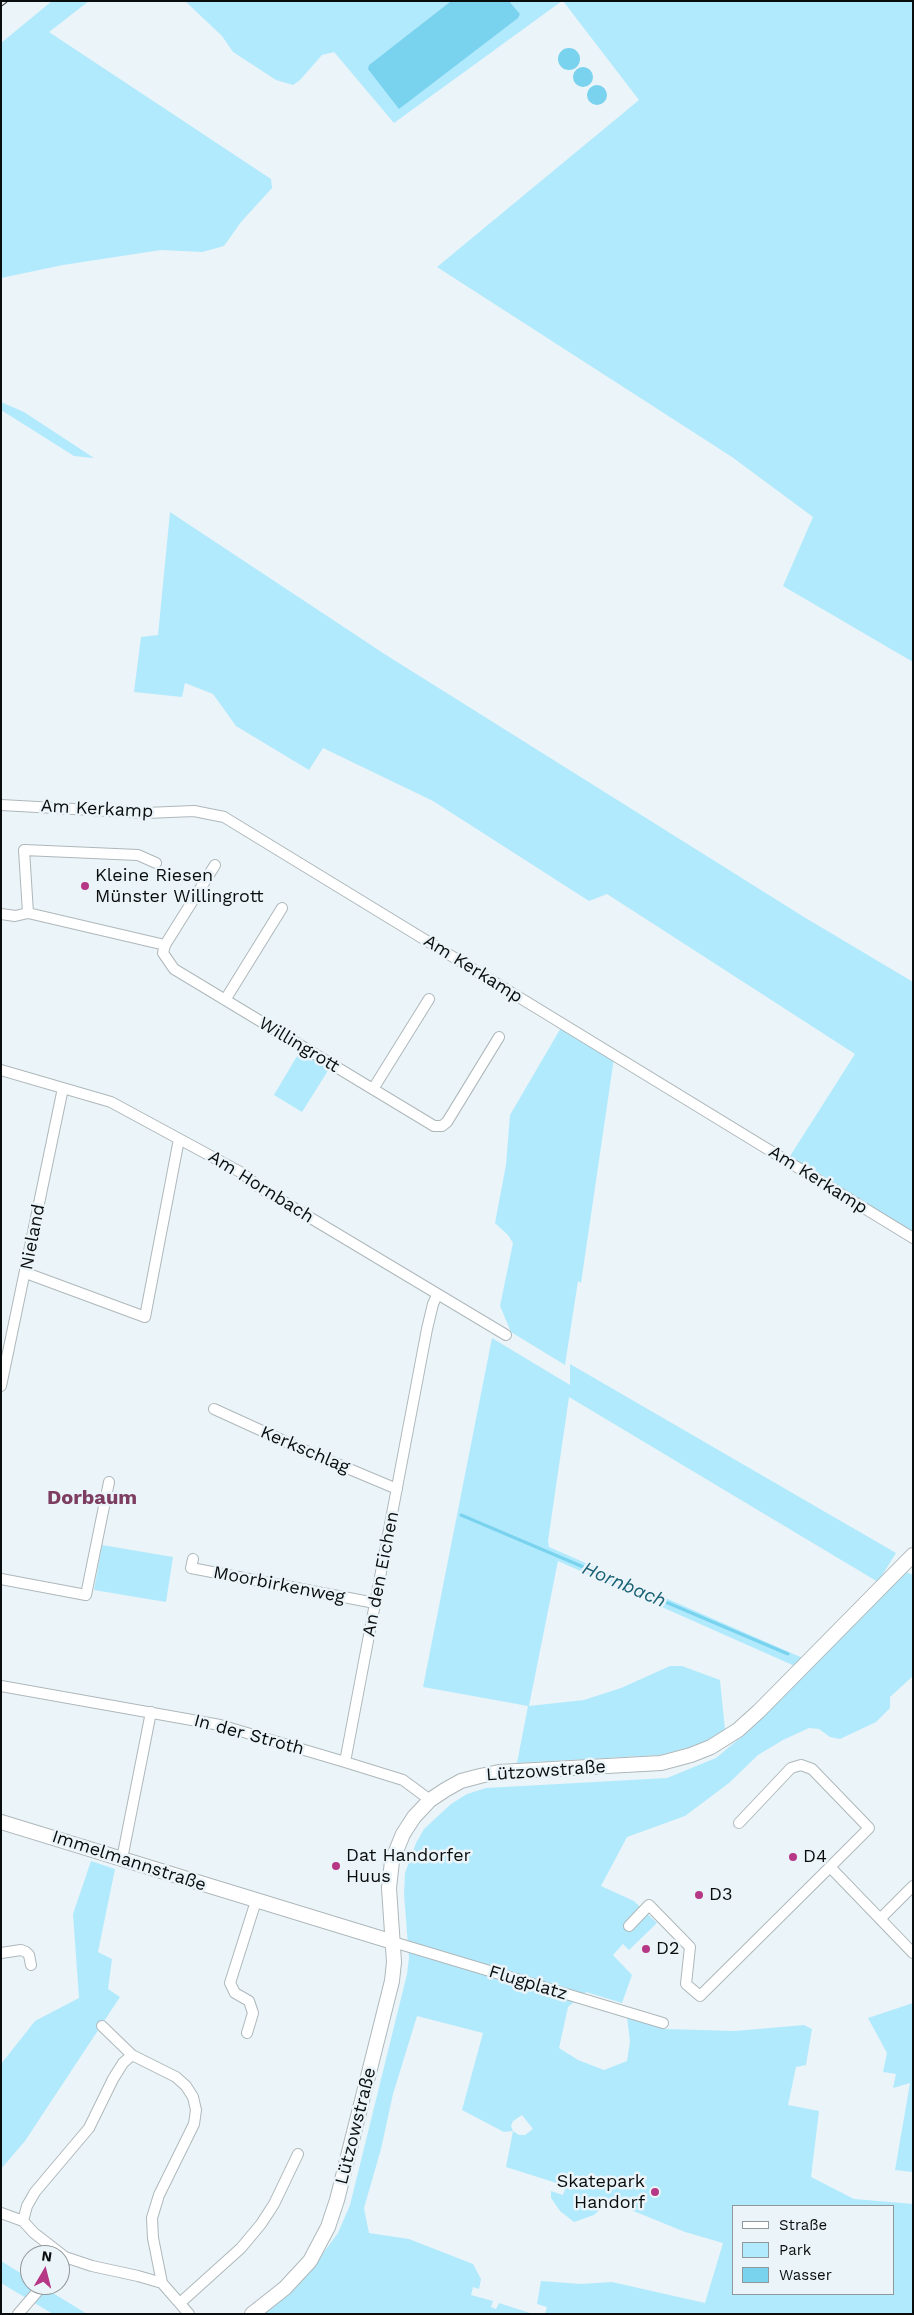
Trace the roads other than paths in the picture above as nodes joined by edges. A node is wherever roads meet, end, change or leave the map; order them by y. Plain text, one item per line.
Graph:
1 (1, 805) edge
2 (156, 863) dead end
3 (215, 865) dead end
4 (282, 908) dead end
5 (28, 913) junction
6 (1, 914) edge
7 (165, 945) junction
8 (429, 998) dead end
9 (225, 1000) junction
10 (499, 1037) dead end
11 (1, 1070) edge
12 (63, 1088) junction
13 (373, 1089) junction
14 (179, 1139) junction
15 (913, 1238) edge
16 (26, 1272) junction
17 (437, 1295) junction
18 (506, 1335) dead end
19 (1, 1386) edge
20 (214, 1409) dead end
21 (109, 1482) dead end
22 (397, 1489) junction
23 (913, 1555) edge
24 (193, 1559) dead end
25 (1, 1579) edge
26 (376, 1603) junction
27 (1, 1686) edge
28 (151, 1712) junction
29 (345, 1762) junction
30 (430, 1800) junction
31 (1, 1822) edge
32 (739, 1823) dead end
33 (122, 1859) junction
34 (830, 1867) junction
35 (913, 1886) edge
36 (256, 1901) junction
37 (880, 1919) junction
38 (629, 1926) dead end
39 (393, 1942) junction
40 (913, 1953) edge
41 (1, 1954) edge
42 (30, 1965) dead end
43 (663, 2023) dead end
44 (102, 2026) dead end
45 (247, 2033) dead end
46 (132, 2056) junction
47 (298, 2154) dead end
48 (1, 2213) edge
49 (23, 2221) junction
50 (46, 2245) edge
51 (70, 2262) edge
52 (162, 2283) junction
53 (34, 2295) edge
54 (180, 2303) junction
55 (18, 2314) edge
56 (189, 2314) edge
57 (252, 2314) edge

1 - 15 street, Am Kerkamp
2 - 5 street
3 - 7 street
4 - 9 street
5 - 6 street
5 - 7 street
7 - 9 street, Willingrott
8 - 13 street
9 - 13 street, Willingrott
10 - 13 street, Willingrott
11 - 12 street, Am Hornbach
12 - 14 street, Am Hornbach
12 - 16 street, Nieland
14 - 16 street
14 - 17 street, Am Hornbach
16 - 19 street, Nieland
17 - 18 street, Am Hornbach
17 - 22 street, An den Eichen
20 - 22 street, Kerkschlag
21 - 25 street
22 - 26 street, An den Eichen
23 - 30 street, Lützowstraße
24 - 26 street, Moorbirkenweg
26 - 29 street, An den Eichen
27 - 28 street, In der Stroth
28 - 29 street, In der Stroth
28 - 33 street
29 - 30 street
30 - 39 street, Lützowstraße
31 - 33 street, Immelmannstraße
32 - 34 street
33 - 36 street, Immelmannstraße
34 - 37 street
34 - 38 street
35 - 37 street
36 - 39 street, Immelmannstraße
36 - 45 street
37 - 40 street
39 - 43 street, Flugplatz
39 - 57 street, Lützowstraße
41 - 42 street
44 - 46 street
46 - 49 street
46 - 52 street
47 - 54 street
48 - 49 street
49 - 50 street
51 - 52 street
52 - 54 street
53 - 55 street
54 - 56 street

